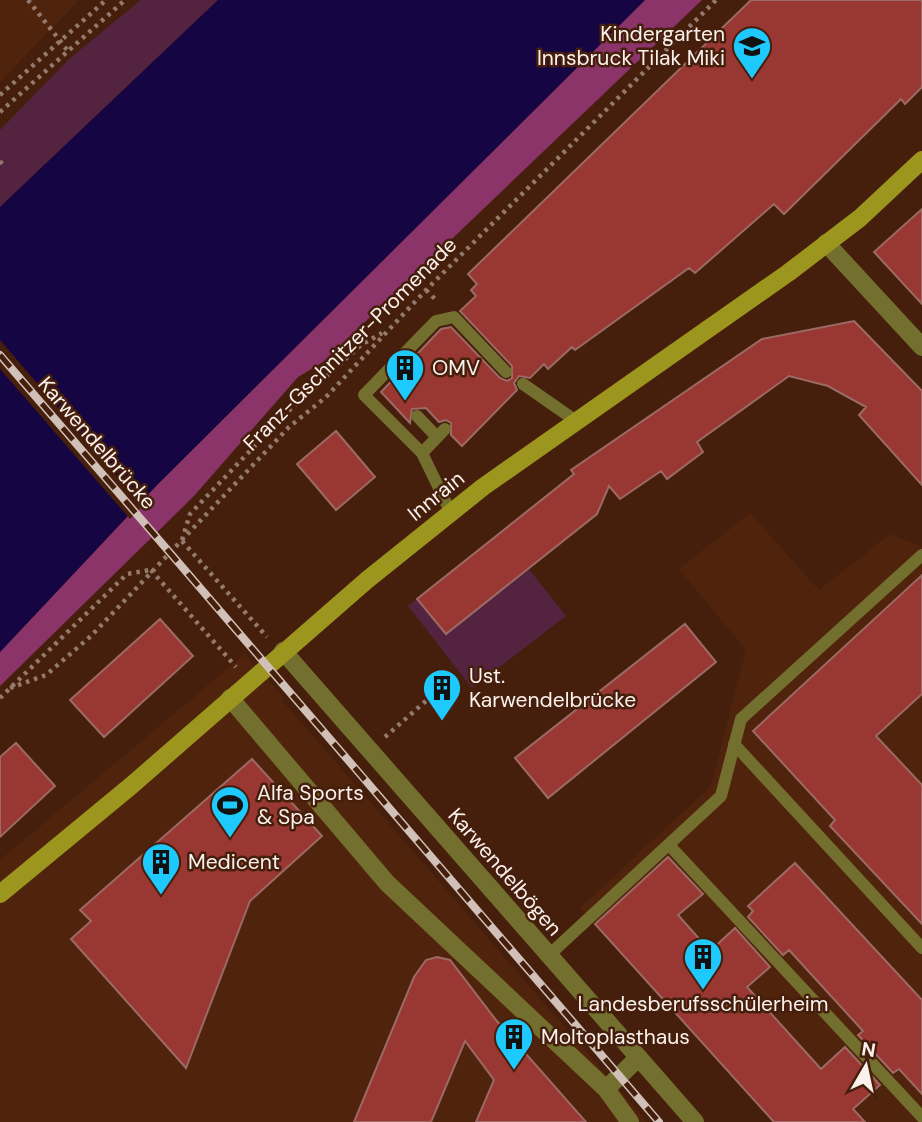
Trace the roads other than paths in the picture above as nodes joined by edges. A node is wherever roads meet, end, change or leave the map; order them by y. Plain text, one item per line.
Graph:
1 (922, 160) edge
2 (826, 243) junction
3 (922, 347) edge
4 (506, 372) dead end
5 (523, 384) dead end
6 (417, 416) dead end
7 (576, 421) junction
8 (422, 453) junction
9 (451, 513) junction
10 (922, 555) edge
11 (282, 652) junction
12 (230, 698) junction
13 (734, 744) junction
14 (669, 845) junction
15 (0, 894) edge
16 (922, 948) edge
17 (548, 956) junction
18 (637, 1059) junction
19 (606, 1089) junction
20 (922, 1117) edge
21 (630, 1122) edge
22 (695, 1122) edge

1 - 2 main road, Innrain
2 - 3 street
2 - 7 main road, Innrain
4 - 8 lane
5 - 7 lane
6 - 8 lane
7 - 9 main road, Innrain
8 - 9 lane
9 - 11 main road, Innrain
10 - 13 lane
11 - 12 main road, Innrain
11 - 17 street, Karwendelbögen
12 - 15 main road, Innrain
12 - 19 street
13 - 14 lane
13 - 16 lane
14 - 17 lane
14 - 20 lane
17 - 18 street, Karwendelbögen
18 - 19 street
18 - 22 street, Karwendelbögen
19 - 21 street

